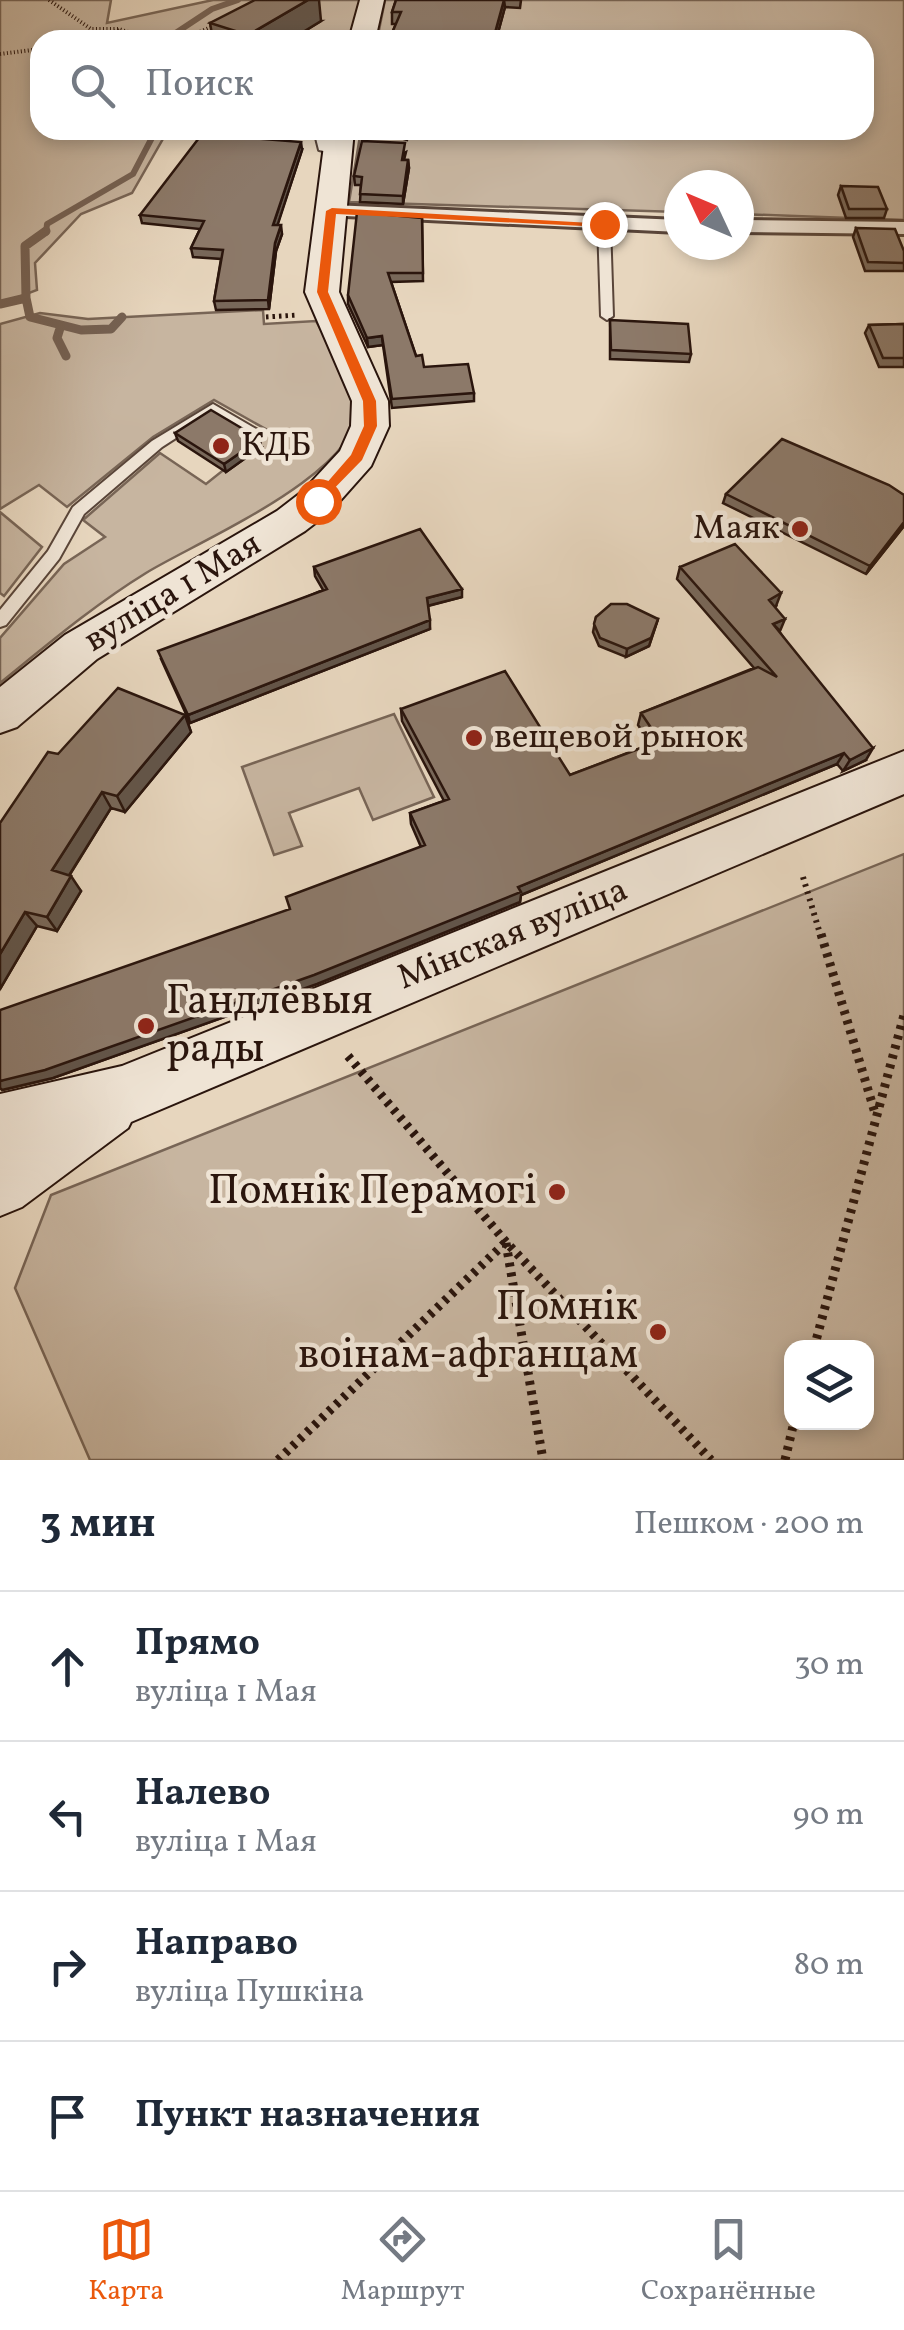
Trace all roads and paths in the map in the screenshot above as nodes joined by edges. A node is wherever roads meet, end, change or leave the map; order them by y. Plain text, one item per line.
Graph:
1 (49, 0) edge
2 (372, 0) edge
3 (228, 20) edge
4 (119, 29) joint
5 (122, 30) edge
6 (204, 30) edge
7 (364, 30) edge
8 (30, 50) edge
9 (0, 54) edge
10 (332, 140) edge
11 (332, 211) junction
12 (604, 224) junction
13 (664, 226) edge
14 (754, 226) edge
15 (904, 228) edge
16 (607, 316) dead end
17 (256, 433) edge
18 (0, 621) edge
19 (0, 714) edge
20 (904, 772) edge
21 (803, 877) dead end
22 (904, 1015) edge
23 (348, 1056) dead end
24 (122, 1096) junction
25 (876, 1114) junction
26 (0, 1124) edge
27 (0, 1185) edge
28 (506, 1242) junction
29 (816, 1340) edge
30 (792, 1430) edge
31 (278, 1460) edge
32 (543, 1460) edge
33 (712, 1460) edge
34 (784, 1460) edge

1 - 4 path
2 - 7 street
3 - 6 path
4 - 5 path
8 - 9 path
10 - 11 street, вуліца 1 Мая
11 - 12 street
11 - 19 street, вуліца 1 Мая
12 - 13 street
12 - 16 lane
14 - 15 street
17 - 18 lane
20 - 24 street, Мінская вуліца
21 - 25 path
22 - 25 path
23 - 28 path
24 - 26 street, Мінская вуліца
24 - 27 street, Мінская вуліца
25 - 29 path
28 - 31 path
28 - 32 path
28 - 33 path
30 - 34 path

